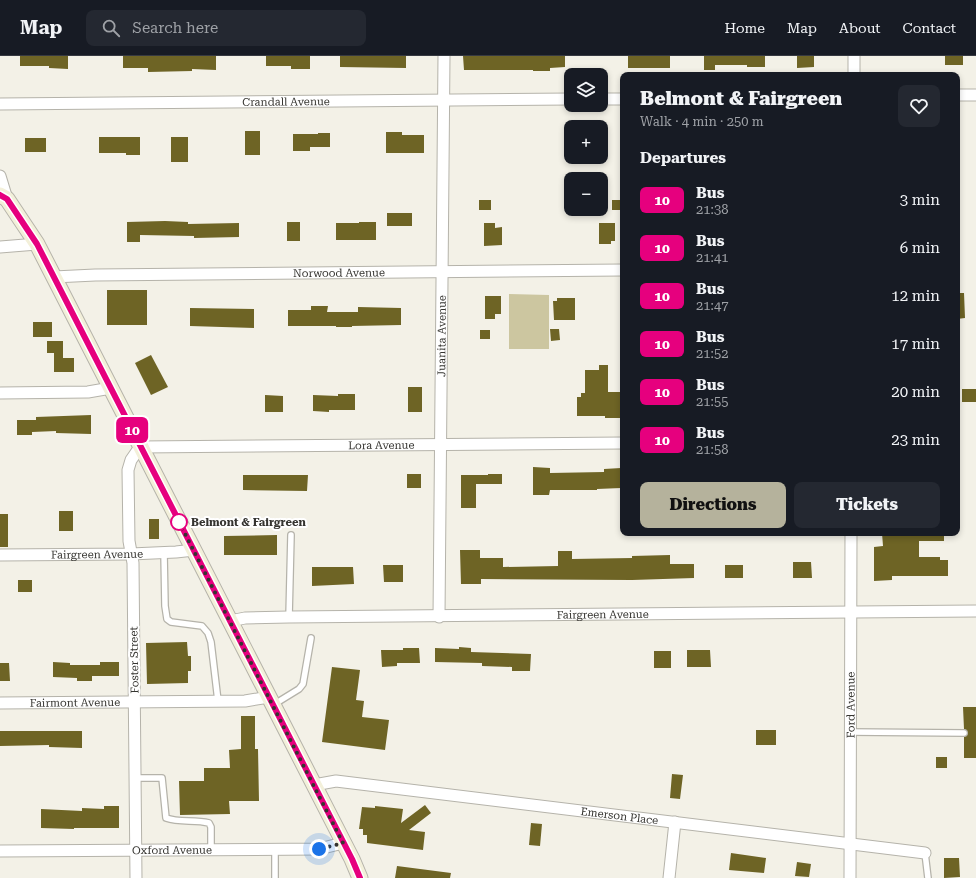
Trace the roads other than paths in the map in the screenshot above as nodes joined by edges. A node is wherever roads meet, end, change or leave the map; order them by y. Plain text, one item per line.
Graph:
1 (444, 56) edge
2 (854, 56) edge
3 (854, 72) edge
4 (960, 95) edge
5 (976, 95) edge
6 (564, 99) edge
7 (608, 99) edge
8 (620, 99) edge
9 (443, 100) junction
10 (0, 104) edge
11 (0, 176) edge
12 (3, 197) edge
13 (37, 244) junction
14 (0, 247) edge
15 (620, 270) edge
16 (442, 272) junction
17 (54, 277) junction
18 (110, 388) junction
19 (0, 393) edge
20 (620, 443) edge
21 (441, 444) junction
22 (140, 446) junction
23 (291, 535) dead end
24 (851, 536) edge
25 (194, 550) junction
26 (164, 553) junction
27 (131, 554) junction
28 (0, 555) edge
29 (976, 611) edge
30 (851, 612) junction
31 (439, 616) junction
32 (289, 617) junction
33 (230, 621) junction
34 (311, 638) dead end
35 (218, 701) junction
36 (271, 701) junction
37 (135, 702) junction
38 (0, 703) edge
39 (850, 732) junction
40 (964, 733) dead end
41 (135, 778) junction
42 (314, 785) junction
43 (675, 822) junction
44 (343, 843) junction
45 (850, 843) junction
46 (275, 849) junction
47 (136, 850) junction
48 (210, 850) junction
49 (0, 851) edge
50 (925, 853) joint
51 (136, 878) edge
52 (275, 878) edge
53 (360, 878) edge
54 (669, 878) edge
55 (850, 878) edge
56 (928, 878) edge

1 - 9 street, Juanita Avenue
2 - 3 street
4 - 5 street
6 - 9 street, Crandall Avenue
7 - 8 street
9 - 10 street, Crandall Avenue
9 - 16 street, Juanita Avenue
11 - 12 street
12 - 13 main road
13 - 14 street
13 - 17 main road
15 - 16 street, Norwood Avenue
16 - 17 street, Norwood Avenue
16 - 21 street, Juanita Avenue
17 - 18 main road
18 - 19 street
18 - 22 main road
20 - 21 street, Lora Avenue
21 - 22 street, Lora Avenue
21 - 31 street, Juanita Avenue
22 - 25 main road
22 - 27 street, Foster Street
23 - 32 lane
24 - 30 street, Ford Avenue
25 - 26 street, Fairgreen Avenue
25 - 33 main road
26 - 27 street, Fairgreen Avenue
26 - 35 lane
27 - 28 street, Fairgreen Avenue
27 - 37 street, Foster Street
29 - 30 street, Fairgreen Avenue
30 - 31 street, Fairgreen Avenue
30 - 39 street, Ford Avenue
31 - 32 street, Fairgreen Avenue
32 - 33 street, Fairgreen Avenue
33 - 36 main road
34 - 36 lane
35 - 36 street, Fairmont Avenue
35 - 37 street, Fairmont Avenue
36 - 42 main road
37 - 38 street, Fairmont Avenue
37 - 41 street, Foster Street
39 - 40 lane
39 - 45 street, Ford Avenue
41 - 47 street, Foster Street
41 - 48 lane
42 - 43 street, Emerson Place
42 - 44 main road
43 - 45 street, Emerson Place
43 - 54 street
44 - 46 street, Oxford Avenue
44 - 53 main road
45 - 50 street, Emerson Place
45 - 55 street, Ford Avenue
46 - 48 street, Oxford Avenue
46 - 52 lane
47 - 48 street, Oxford Avenue
47 - 49 street, Oxford Avenue
47 - 51 street, Foster Street
50 - 56 lane

